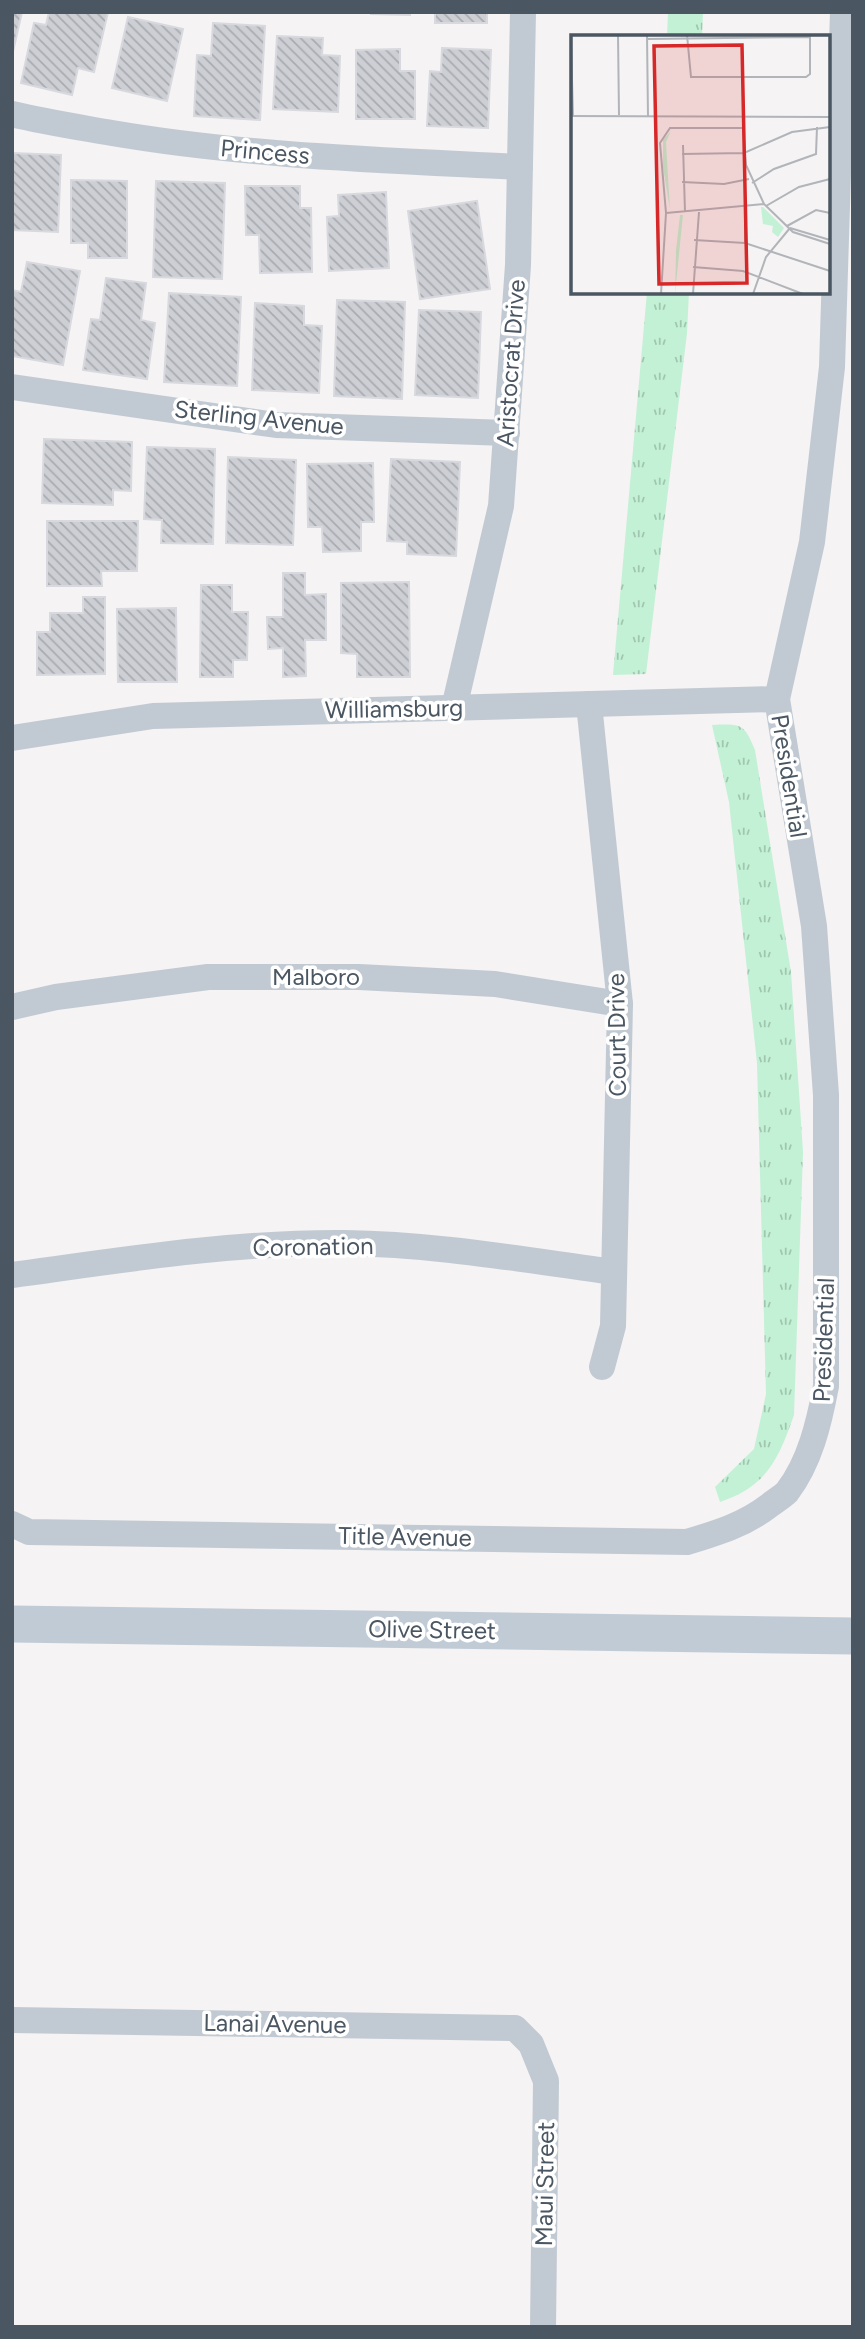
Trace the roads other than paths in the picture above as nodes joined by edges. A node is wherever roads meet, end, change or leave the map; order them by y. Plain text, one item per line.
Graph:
1 (523, 12) edge
2 (843, 12) edge
3 (12, 114) edge
4 (520, 167) junction
5 (12, 387) edge
6 (507, 433) junction
7 (777, 699) junction
8 (589, 704) junction
9 (454, 708) junction
10 (12, 738) edge
11 (620, 1004) junction
12 (12, 1007) edge
13 (614, 1272) junction
14 (12, 1275) edge
15 (602, 1367) dead end
16 (786, 1493) joint
17 (12, 1524) edge
18 (12, 1624) edge
19 (853, 1636) edge
20 (12, 2020) edge
21 (531, 2044) joint
22 (543, 2327) edge

1 - 4 street, Aristocrat Drive
2 - 7 street, Presidential
3 - 4 street, Princess
4 - 6 street, Aristocrat Drive
5 - 6 street, Sterling Avenue
6 - 9 street, Aristocrat Drive
7 - 8 street, Williamsburg
7 - 16 street, Presidential
8 - 9 street, Williamsburg
8 - 11 street, Court Drive
9 - 10 street, Williamsburg
11 - 12 street, Malboro
11 - 13 street, Court Drive
13 - 14 street, Coronation
13 - 15 street, Court Drive
16 - 17 street, Title Avenue
18 - 19 street, Olive Street
20 - 21 street, Lanai Avenue
21 - 22 street, Maui Street

